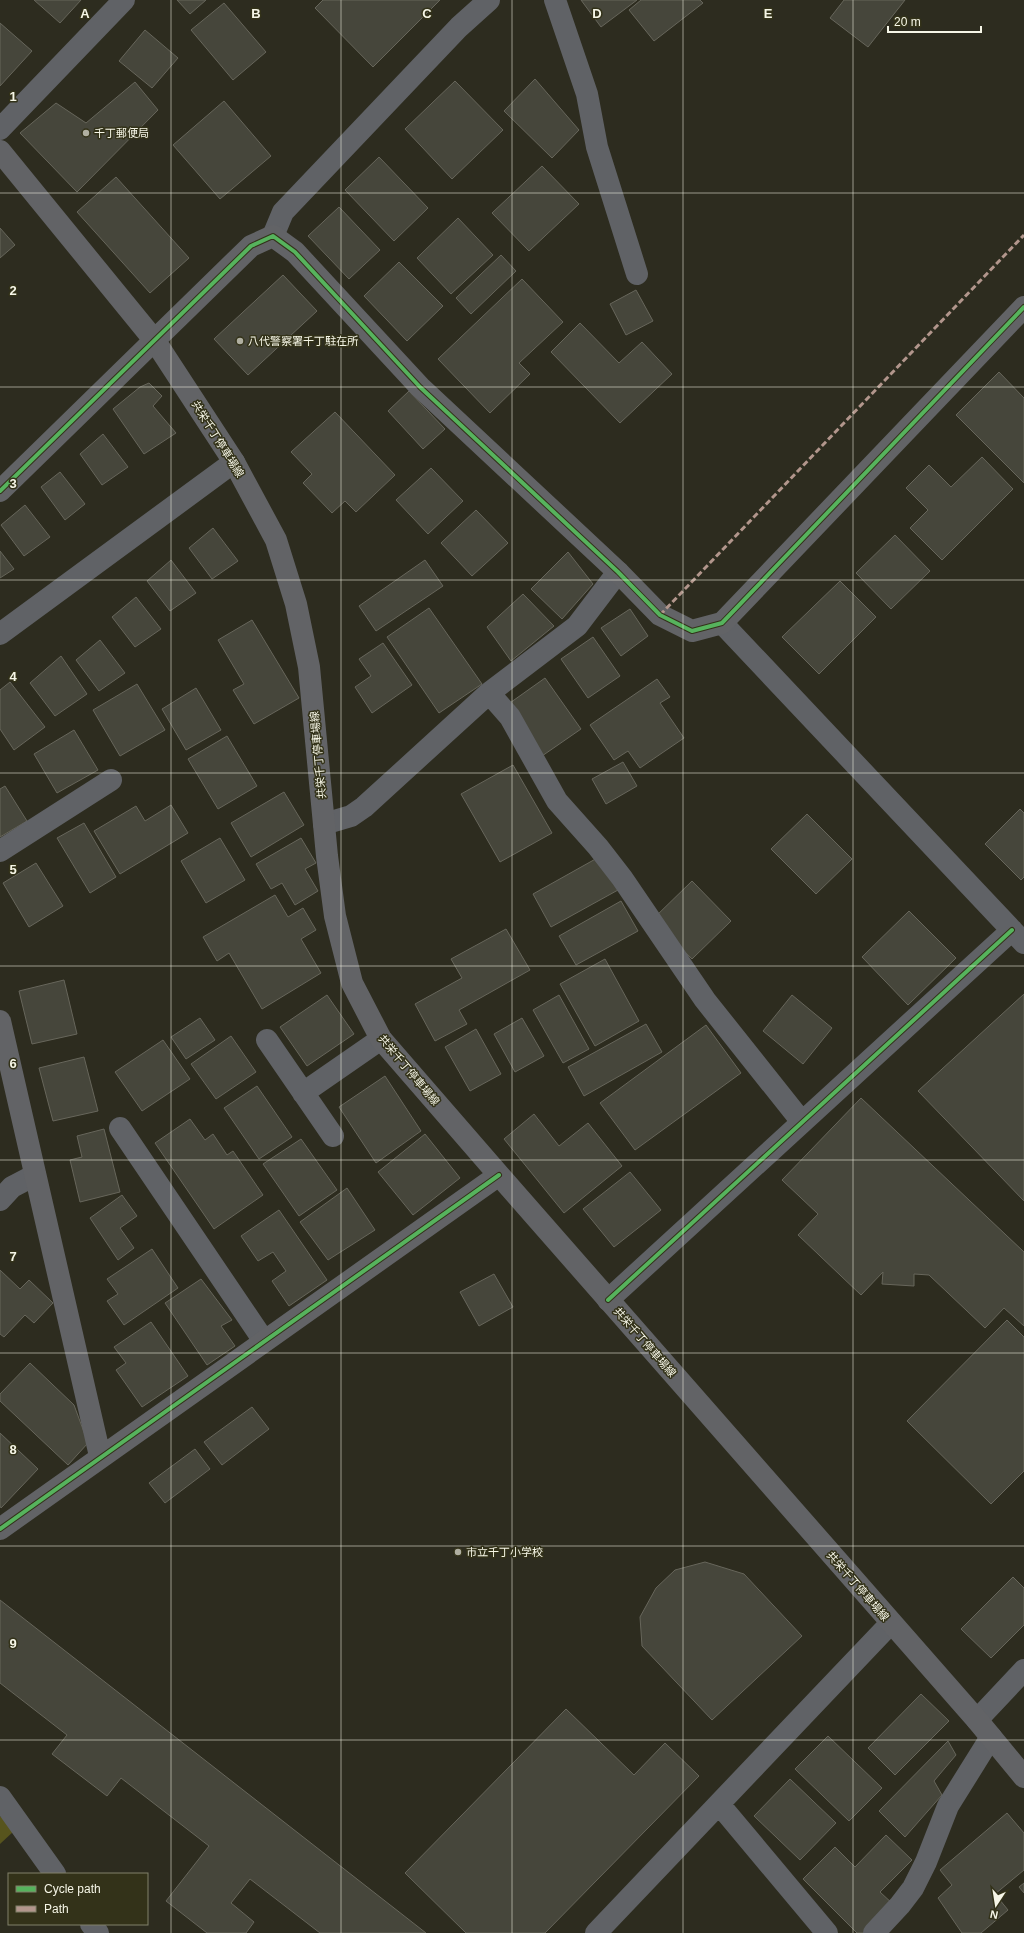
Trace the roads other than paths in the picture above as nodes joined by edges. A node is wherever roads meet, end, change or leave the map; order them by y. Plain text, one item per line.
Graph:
1 (124, 0) edge
2 (489, 0) edge
3 (555, 0) edge
4 (0, 129) edge
5 (0, 151) edge
6 (273, 236) junction
7 (637, 274) dead end
8 (1024, 307) edge
9 (155, 341) junction
10 (234, 462) junction
11 (0, 491) edge
12 (618, 572) junction
13 (722, 623) junction
14 (0, 634) edge
15 (489, 693) junction
16 (111, 780) dead end
17 (324, 824) junction
18 (0, 852) edge
19 (1018, 936) edge
20 (0, 1021) edge
21 (381, 1039) junction
22 (267, 1040) dead end
23 (303, 1093) junction
24 (802, 1122) junction
25 (120, 1128) dead end
26 (332, 1136) dead end
27 (35, 1175) junction
28 (499, 1175) junction
29 (0, 1200) edge
30 (608, 1300) junction
31 (264, 1341) junction
32 (100, 1456) junction
33 (0, 1529) edge
34 (891, 1623) junction
35 (1024, 1670) edge
36 (977, 1720) junction
37 (991, 1737) junction
38 (1024, 1777) edge
39 (0, 1797) edge
40 (718, 1804) junction
41 (54, 1873) edge
42 (92, 1925) edge
43 (98, 1933) edge
44 (596, 1933) edge
45 (828, 1933) edge
46 (874, 1933) edge

1 - 4 street
2 - 6 street
3 - 7 street
5 - 9 street, 共栄千丁停車場線
6 - 9 street
6 - 12 street
8 - 13 street
9 - 10 street, 共栄千丁停車場線
9 - 11 street
10 - 14 street
10 - 17 street, 共栄千丁停車場線
12 - 13 street
12 - 15 street
13 - 19 street
15 - 17 street
15 - 24 street
16 - 18 street
17 - 21 street, 共栄千丁停車場線
19 - 24 street
20 - 27 street
21 - 23 street
21 - 28 street, 共栄千丁停車場線
22 - 23 street
23 - 26 street
24 - 30 street
25 - 31 street
27 - 29 street
27 - 32 street
28 - 30 street, 共栄千丁停車場線
28 - 31 street
30 - 34 street, 共栄千丁停車場線
31 - 32 street
32 - 33 street
34 - 36 street, 共栄千丁停車場線
34 - 40 street
35 - 36 street
36 - 37 street, 共栄千丁停車場線
37 - 38 street, 共栄千丁停車場線
37 - 46 street
39 - 41 street
40 - 44 street
40 - 45 street
42 - 43 street

